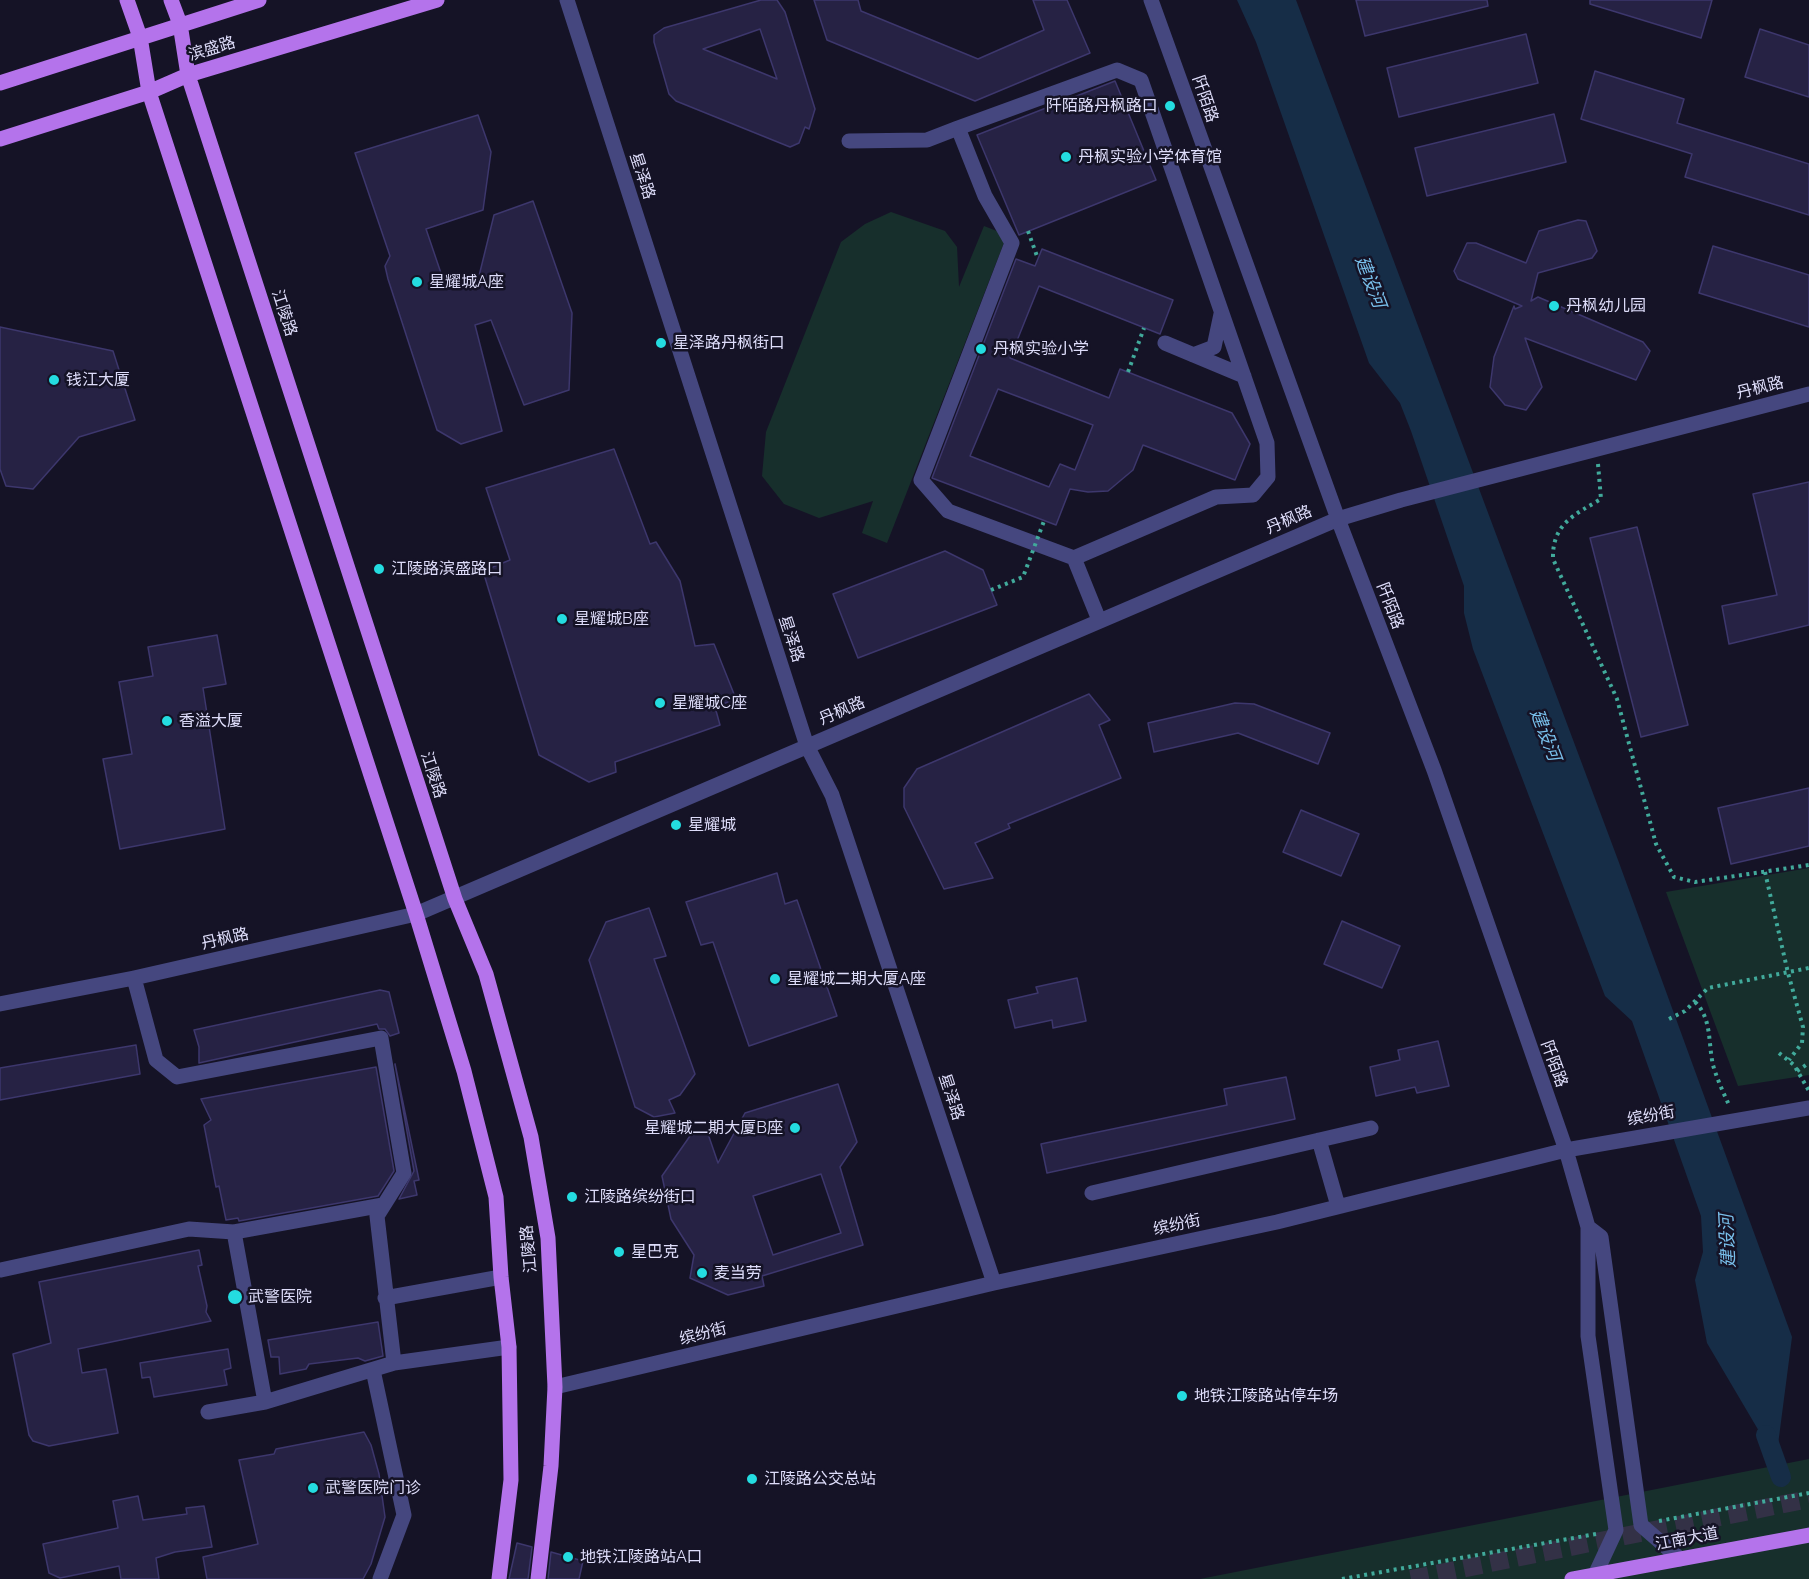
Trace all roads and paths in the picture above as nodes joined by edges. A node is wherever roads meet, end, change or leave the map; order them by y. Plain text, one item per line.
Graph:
1 (128, 0) edge
2 (171, 0) edge
3 (259, 0) edge
4 (437, 0) edge
5 (567, 0) edge
6 (1151, 0) edge
7 (180, 24) junction
8 (140, 37) junction
9 (188, 75) junction
10 (0, 83) edge
11 (149, 92) junction
12 (958, 128) junction
13 (0, 139) edge
14 (849, 141) dead end
15 (1028, 231) dead end
16 (1038, 259) dead end
17 (1221, 311) junction
18 (1144, 328) dead end
19 (1165, 343) dead end
20 (1194, 355) junction
21 (1128, 372) dead end
22 (1244, 376) junction
23 (1809, 394) edge
24 (1596, 449) junction
25 (1338, 519) junction
26 (1044, 521) dead end
27 (1074, 558) junction
28 (991, 590) dead end
29 (1099, 620) junction
30 (807, 746) junction
31 (1809, 865) edge
32 (1765, 872) junction
33 (455, 898) junction
34 (416, 914) junction
35 (1809, 968) edge
36 (1788, 973) junction
37 (134, 978) junction
38 (1695, 1002) junction
39 (0, 1004) edge
40 (1669, 1019) dead end
41 (1779, 1053) dead end
42 (1789, 1060) junction
43 (1809, 1063) edge
44 (1797, 1071) junction
45 (1809, 1091) edge
46 (1729, 1105) dead end
47 (1809, 1108) edge
48 (1371, 1128) dead end
49 (1319, 1140) junction
50 (1566, 1150) junction
51 (1092, 1193) dead end
52 (383, 1205) junction
53 (1338, 1206) junction
54 (1588, 1227) junction
55 (234, 1232) junction
56 (1, 1270) edge
57 (501, 1277) junction
58 (994, 1283) junction
59 (384, 1298) junction
60 (509, 1347) junction
61 (394, 1363) junction
62 (373, 1370) junction
63 (555, 1387) junction
64 (265, 1402) junction
65 (208, 1412) dead end
66 (1809, 1493) edge
67 (1641, 1525) junction
68 (1616, 1530) junction
69 (1809, 1535) edge
70 (1680, 1559) junction
71 (1595, 1575) junction
72 (380, 1579) edge
73 (499, 1579) edge
74 (538, 1579) edge
75 (1342, 1579) edge
76 (1572, 1579) edge

1 - 8 main road, 江陵路
2 - 7 main road, 江陵路
3 - 7 main road, 滨盛路
4 - 9 main road, 滨盛路
5 - 30 street, 星泽路
6 - 25 street, 阡陌路
7 - 8 main road, 滨盛路
7 - 9 main road, 江陵路
8 - 10 main road, 滨盛路
8 - 11 main road, 江陵路
9 - 11 main road, 滨盛路
9 - 33 main road, 江陵路
11 - 13 main road, 滨盛路
11 - 34 main road, 江陵路
12 - 14 street
12 - 17 street
12 - 27 street
15 - 16 path
17 - 20 street
17 - 22 street
18 - 21 path
19 - 20 street
20 - 22 street
22 - 27 street
23 - 24 street, 丹枫路
24 - 25 street, 丹枫路
24 - 32 path
25 - 29 street, 丹枫路
25 - 50 street, 阡陌路
26 - 28 path, bridge
27 - 29 street
29 - 30 street, 丹枫路
30 - 33 street, 丹枫路
30 - 58 street, 星泽路
31 - 32 path
32 - 36 path
33 - 34 street, 丹枫路
33 - 63 main road, 江陵路
34 - 37 street, 丹枫路
34 - 57 main road, 江陵路
35 - 36 path
36 - 38 path
36 - 42 path
37 - 39 street, 丹枫路
37 - 52 street
38 - 40 path
38 - 46 path
41 - 42 path
42 - 44 path
43 - 44 path
44 - 45 path
47 - 50 street, 缤纷街
48 - 49 street
49 - 51 street
49 - 53 street
50 - 53 street, 缤纷街
50 - 54 street, 阡陌路
52 - 55 street
52 - 59 street
53 - 58 street, 缤纷街
54 - 67 street, 阡陌路
54 - 68 street, 阡陌路
55 - 56 street
55 - 64 street
57 - 59 street
57 - 60 main road, 江陵路
58 - 63 street, 缤纷街
59 - 61 street
60 - 61 street
60 - 73 main road, 江陵路
61 - 62 street
62 - 64 street
62 - 72 street
63 - 74 main road, 江陵路
64 - 65 street
66 - 67 path
67 - 70 street
68 - 71 street
68 - 75 path
69 - 70 main road, 江南大道
70 - 71 main road, 江南大道
71 - 76 main road, 江南大道

